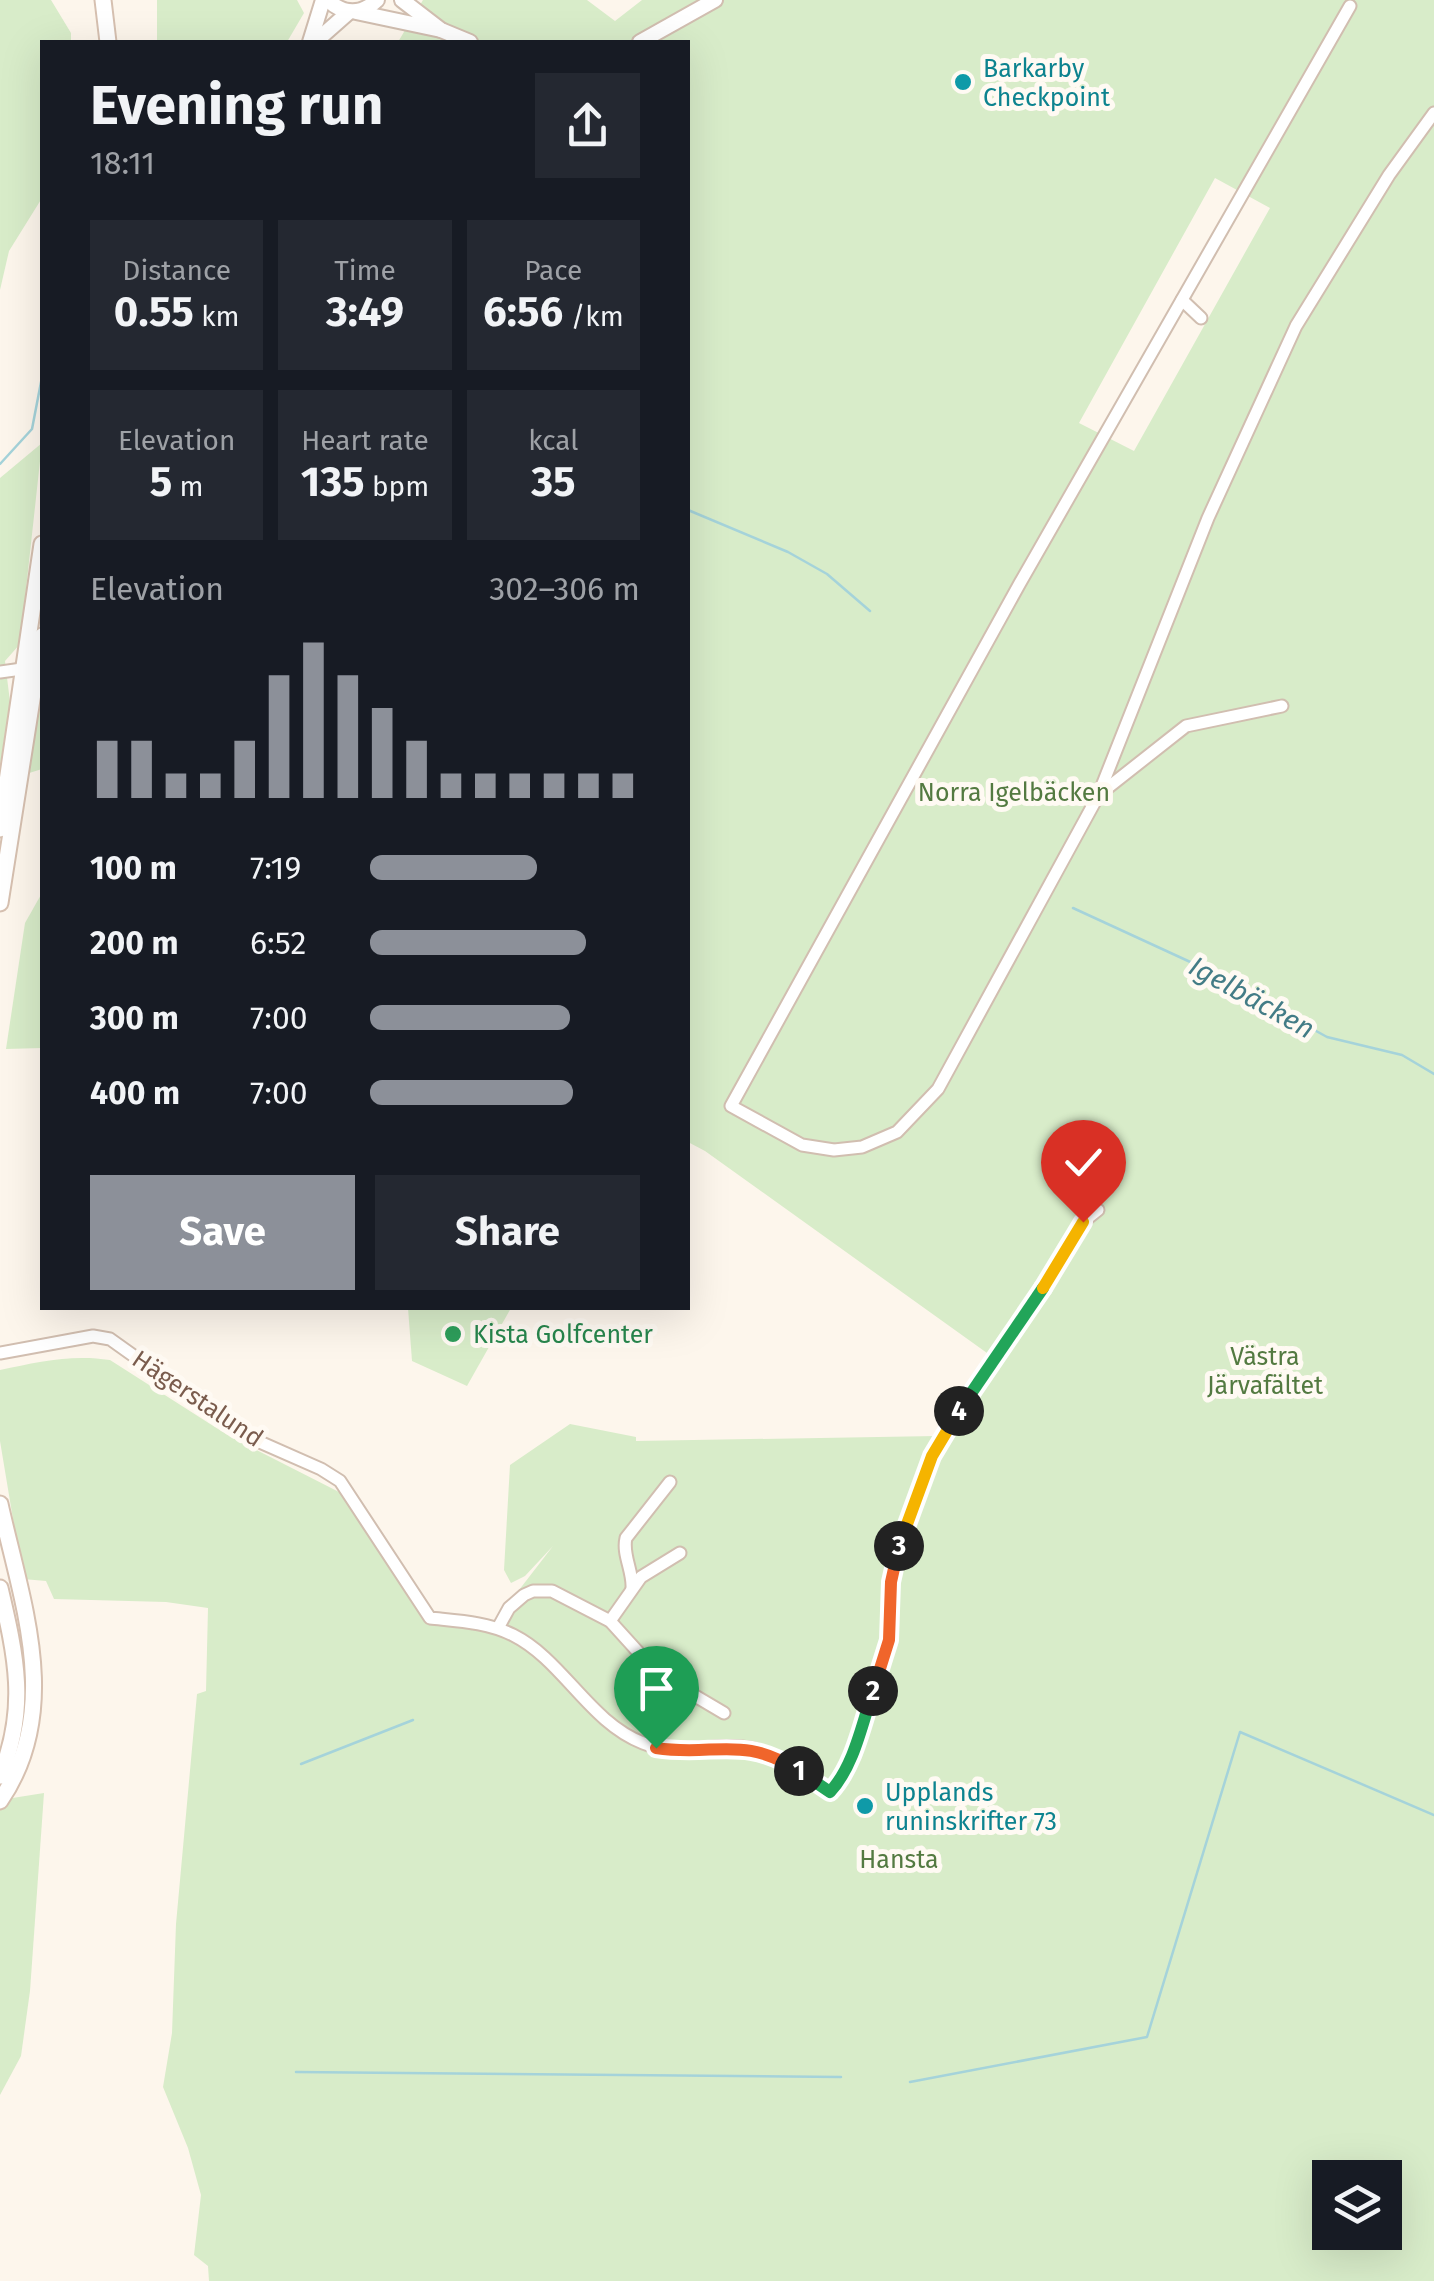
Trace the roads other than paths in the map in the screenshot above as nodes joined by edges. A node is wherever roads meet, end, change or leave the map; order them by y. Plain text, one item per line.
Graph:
1 (103, 0) edge
2 (326, 0) edge
3 (376, 0) edge
4 (402, 0) edge
5 (715, 0) edge
6 (1350, 6) dead end
7 (353, 12) junction
8 (441, 30) junction
9 (107, 40) edge
10 (313, 40) edge
11 (315, 40) edge
12 (465, 40) edge
13 (644, 40) edge
14 (1434, 112) edge
15 (1182, 300) junction
16 (1201, 318) dead end
17 (40, 569) edge
18 (40, 642) edge
19 (32, 668) junction
20 (0, 672) edge
21 (1282, 706) dead end
22 (1098, 796) junction
23 (0, 829) edge
24 (0, 902) edge
25 (1098, 1210) dead end
26 (0, 1353) edge
27 (670, 1482) dead end
28 (0, 1504) edge
29 (680, 1553) dead end
30 (0, 1588) edge
31 (632, 1588) junction
32 (610, 1621) junction
33 (498, 1628) junction
34 (724, 1712) dead end
35 (0, 1776) edge
36 (0, 1801) edge

1 - 9 main road
2 - 7 street
2 - 10 street
3 - 7 street
4 - 8 street
5 - 13 street
6 - 15 street
7 - 8 street
7 - 11 street
8 - 12 street
14 - 22 street
15 - 16 street
15 - 22 street
17 - 19 main road
18 - 19 main road
19 - 20 street
19 - 23 main road
19 - 24 main road
21 - 22 street
25 - 33 street, Hägerstalund
26 - 33 street, Hägerstalund
27 - 31 street
28 - 36 main road
29 - 31 street
30 - 35 main road
31 - 32 street
32 - 33 street
32 - 34 street

